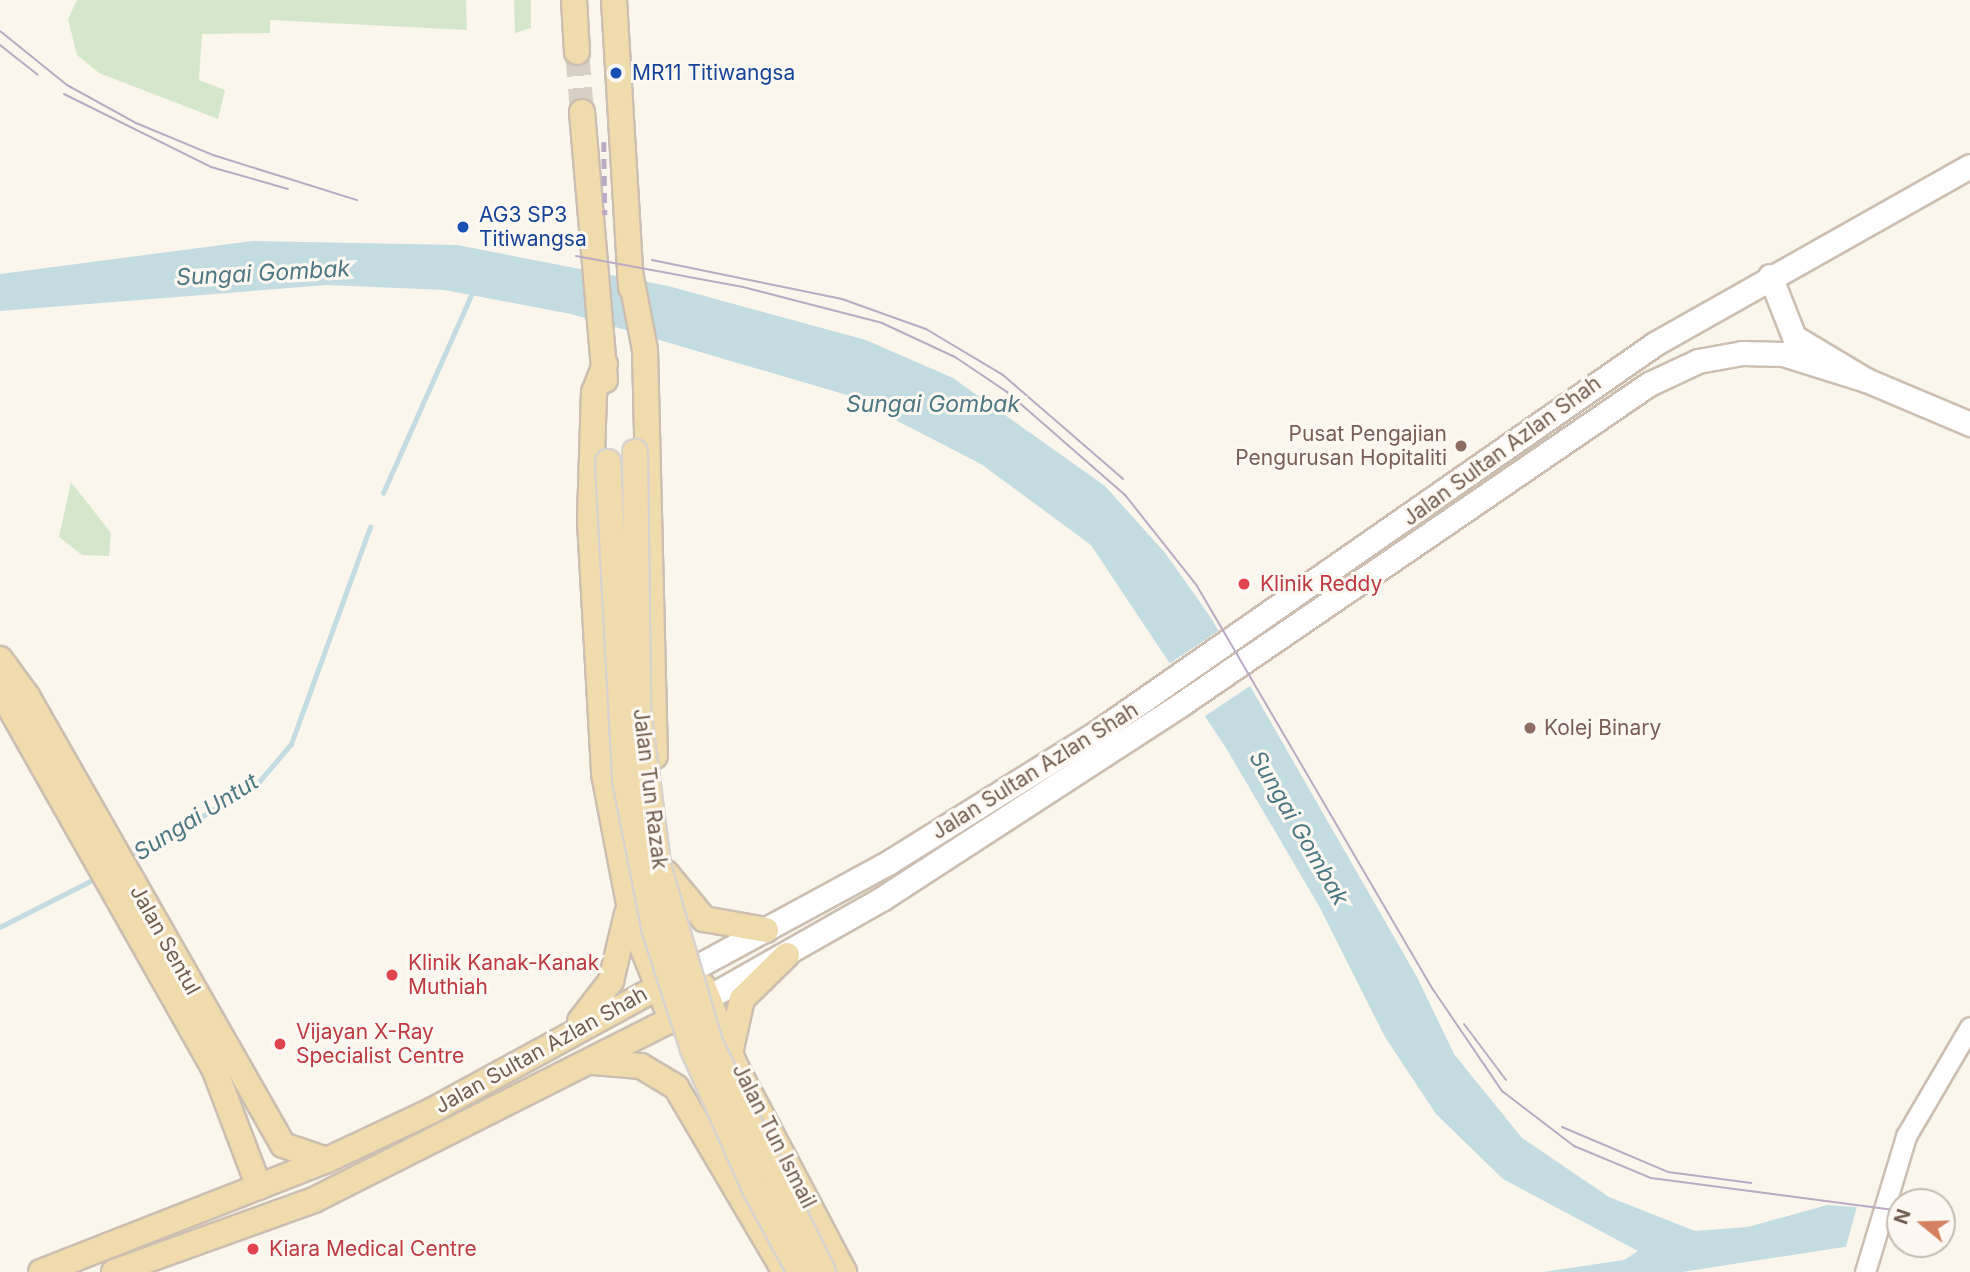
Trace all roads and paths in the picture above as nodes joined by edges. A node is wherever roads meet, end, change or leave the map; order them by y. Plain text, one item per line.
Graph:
1 (574, 0) edge
2 (614, 0) edge
3 (631, 0) edge
4 (577, 52) tunnel mouth
5 (619, 103) junction
6 (582, 112) tunnel mouth
7 (1970, 166) edge
8 (1770, 276) junction
9 (639, 350) junction
10 (604, 354) junction
11 (1866, 380) junction
12 (1970, 424) edge
13 (0, 659) edge
14 (0, 691) edge
15 (104, 848) junction
16 (666, 873) junction
17 (123, 882) junction
18 (627, 896) junction
19 (766, 930) junction
20 (787, 955) junction
21 (696, 967) junction
22 (658, 986) junction
23 (707, 998) junction
24 (672, 1021) junction
25 (1970, 1027) edge
26 (560, 1040) junction
27 (733, 1059) junction
28 (586, 1063) junction
29 (685, 1097) junction
30 (327, 1160) junction
31 (354, 1177) junction
32 (258, 1186) junction
33 (41, 1272) edge
34 (114, 1272) edge
35 (785, 1272) edge
36 (800, 1272) edge
37 (823, 1272) edge
38 (844, 1272) edge
39 (1865, 1272) edge

1 - 4 main road
2 - 5 main road, Jalan Tun Razak
3 - 5 main road, Jalan Tun Razak
5 - 9 main road, Jalan Tun Razak
6 - 10 main road, Jalan Tun Razak
7 - 8 main road, Jalan Sultan Azlan Shah
8 - 11 main road
8 - 19 main road, Jalan Sultan Azlan Shah
9 - 16 main road, Jalan Tun Razak
9 - 37 main road, Jalan Tun Razak, bridge
10 - 18 main road, Jalan Tun Razak
10 - 36 main road, Jalan Tun Razak, bridge
11 - 12 main road
11 - 20 main road, Jalan Sultan Azlan Shah
13 - 15 main road, Jalan Sentul
14 - 15 main road, Jalan Sentul
15 - 17 main road, Jalan Sentul
16 - 18 main road
16 - 19 main road
16 - 21 main road, Jalan Tun Razak
17 - 30 main road, Jalan Sentul
17 - 32 main road, Jalan Sentul
18 - 22 main road, Jalan Tun Razak
18 - 26 main road
19 - 21 main road, Jalan Sultan Azlan Shah
20 - 23 main road, Jalan Sultan Azlan Shah
20 - 27 main road
21 - 22 main road, Jalan Sultan Azlan Shah
21 - 23 main road, Jalan Tun Razak
22 - 24 main road, Jalan Tun Razak
22 - 26 main road, Jalan Sultan Azlan Shah
23 - 24 main road, Jalan Sultan Azlan Shah
23 - 27 main road, Jalan Tun Ismail
24 - 28 main road, Jalan Sultan Azlan Shah
25 - 39 street
26 - 30 main road, Jalan Sultan Azlan Shah
27 - 29 main road
27 - 38 main road, Jalan Tun Ismail
28 - 29 main road
28 - 31 main road, Jalan Sultan Azlan Shah
29 - 35 main road
30 - 32 main road, Jalan Sultan Azlan Shah
31 - 32 main road
31 - 34 main road, Jalan Sultan Azlan Shah
32 - 33 main road, Jalan Sultan Azlan Shah

